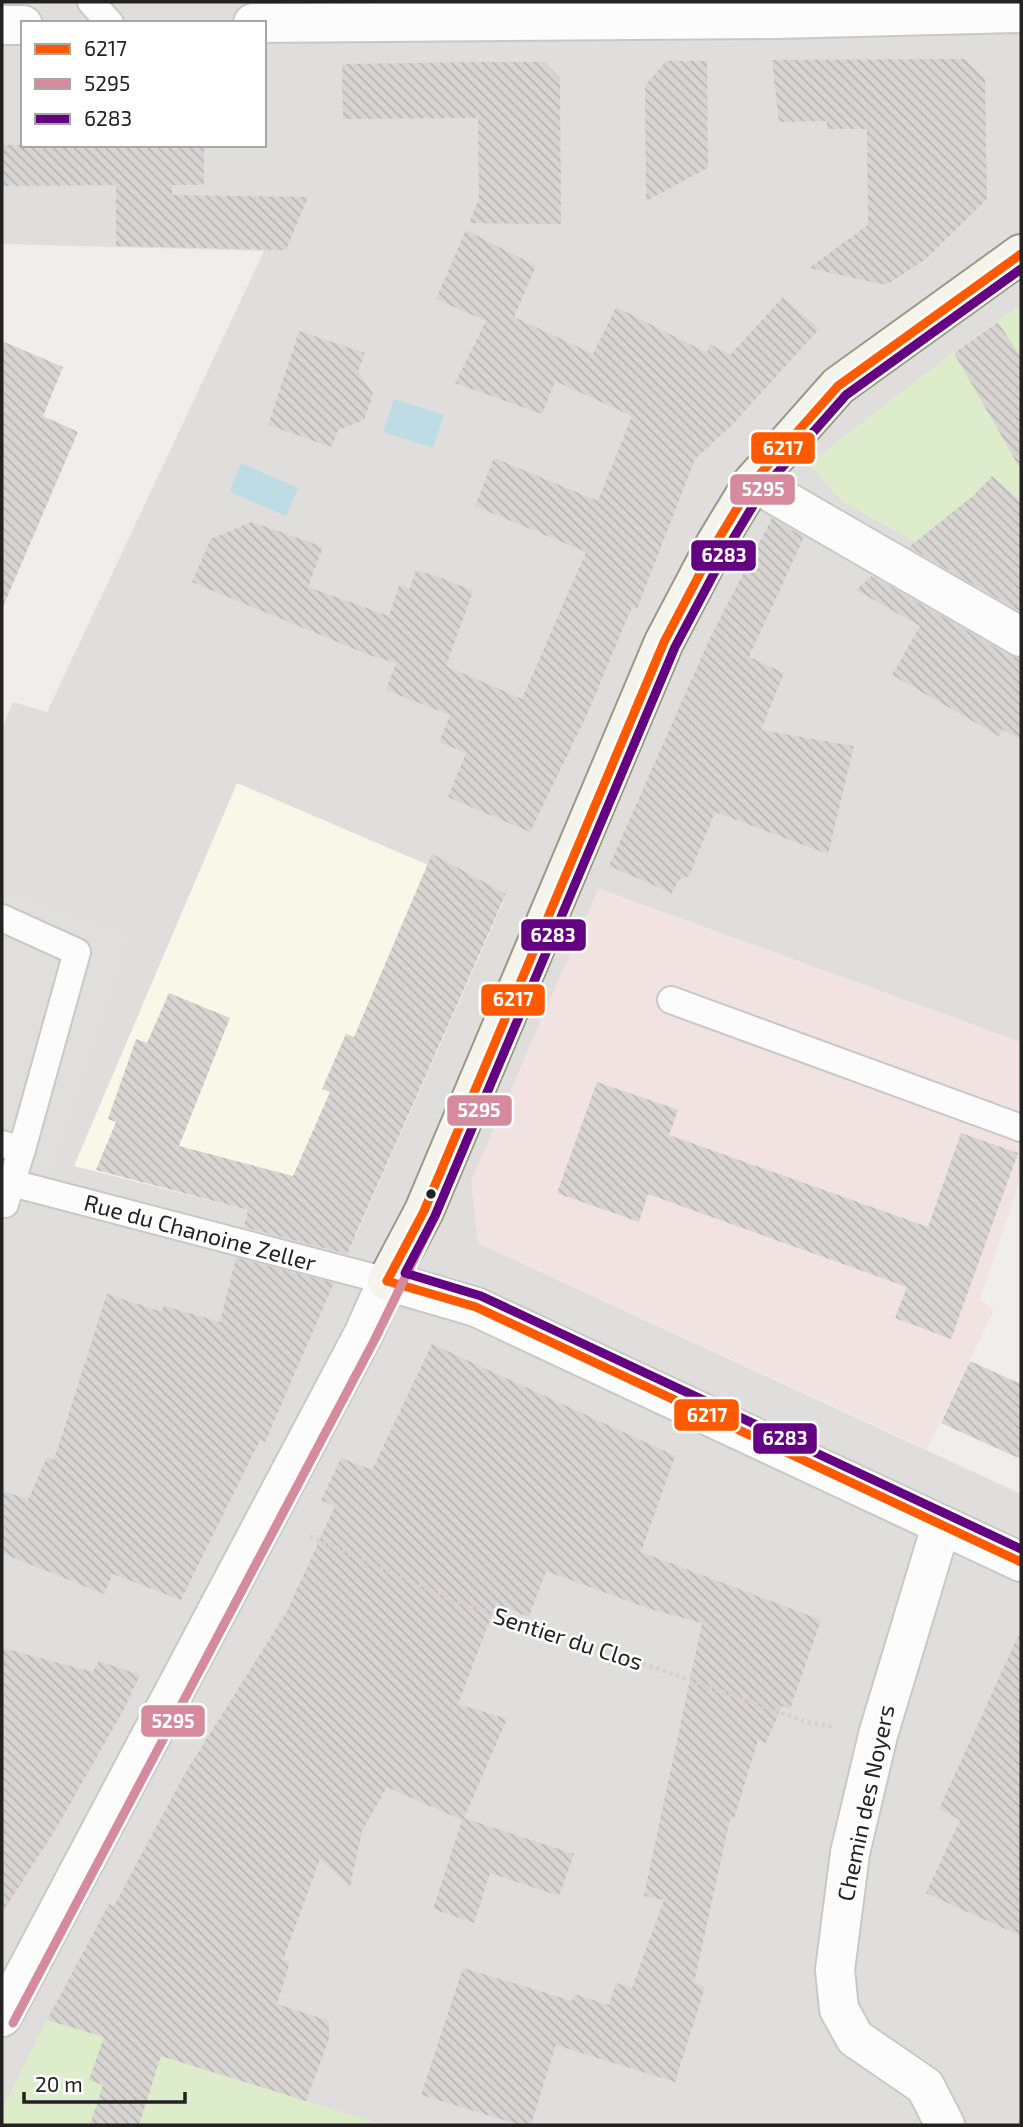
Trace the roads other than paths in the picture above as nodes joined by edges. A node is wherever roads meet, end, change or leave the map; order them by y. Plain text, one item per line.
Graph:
1 (91, 2) edge
2 (918, 8) edge
3 (1021, 13) edge
4 (108, 21) edge
5 (266, 23) edge
6 (2, 25) edge
7 (21, 25) edge
8 (1021, 254) edge
9 (753, 482) junction
10 (1021, 637) edge
11 (2, 918) edge
12 (671, 1000) dead end
13 (1021, 1128) edge
14 (12, 1147) edge
15 (7, 1193) edge
16 (387, 1282) junction
17 (941, 1526) junction
18 (1021, 1562) edge
19 (2, 2017) edge
20 (944, 2125) edge

1 - 4 lane
2 - 3 street
2 - 5 street
6 - 7 street
8 - 9 street
9 - 10 street
9 - 16 street
11 - 14 lane
12 - 13 lane
14 - 15 lane
15 - 16 lane, Rue du Chanoine Zeller
16 - 17 street
16 - 19 street
17 - 18 street
17 - 20 street, Chemin des Noyers

